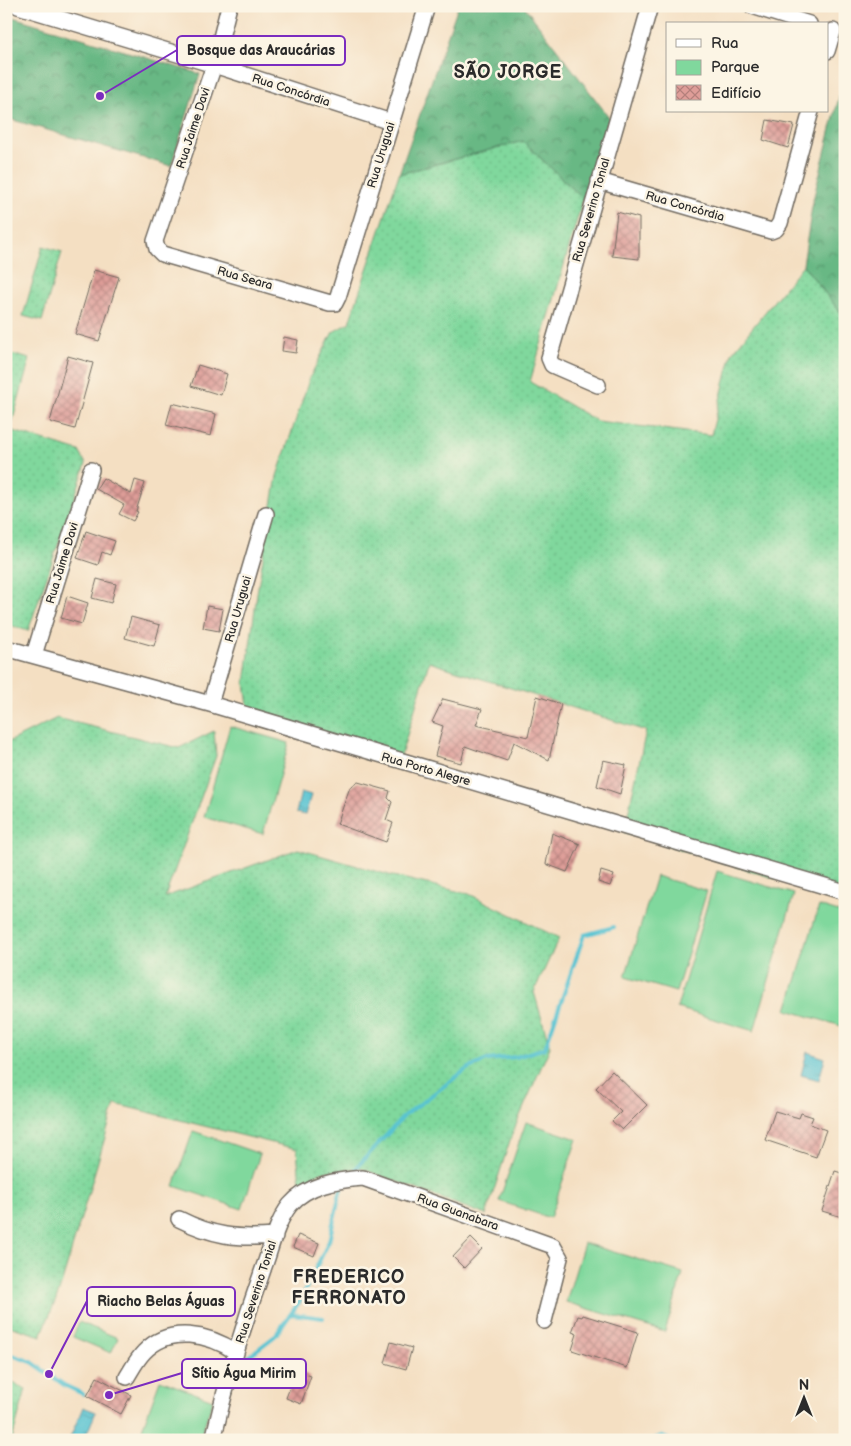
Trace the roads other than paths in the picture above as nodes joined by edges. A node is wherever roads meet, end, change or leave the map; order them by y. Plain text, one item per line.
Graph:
1 (230, 6) edge
2 (427, 6) edge
3 (650, 6) edge
4 (752, 6) edge
5 (22, 7) edge
6 (802, 22) edge
7 (835, 32) edge
8 (828, 49) edge
9 (214, 65) junction
10 (811, 112) edge
11 (391, 122) junction
12 (599, 181) junction
13 (157, 249) joint
14 (335, 303) joint
15 (598, 385) dead end
16 (91, 470) dead end
17 (266, 514) dead end
18 (6, 648) edge
19 (34, 655) junction
20 (210, 704) junction
21 (845, 892) edge
22 (290, 1205) joint
23 (179, 1219) dead end
24 (274, 1236) junction
25 (544, 1322) dead end
26 (236, 1352) junction
27 (127, 1377) dead end
28 (214, 1440) edge

1 - 9 street, Rua Jaime Davi
2 - 11 street, Rua Uruguai
3 - 12 street, Rua Severino Tonial
4 - 6 street
5 - 9 street, Rua Concórdia
7 - 8 street
9 - 11 street, Rua Concórdia
9 - 13 street, Rua Jaime Davi
10 - 12 street, Rua Concórdia
11 - 14 street, Rua Uruguai
12 - 15 street, Rua Severino Tonial
13 - 14 street, Rua Seara
16 - 19 street, Rua Jaime Davi
17 - 20 street, Rua Uruguai
18 - 19 street, Rua Porto Alegre
19 - 20 street, Rua Porto Alegre
20 - 21 street, Rua Porto Alegre
22 - 24 street, Rua Severino Tonial
22 - 25 street, Rua Guanabara
23 - 24 street
24 - 26 street, Rua Severino Tonial
26 - 27 street
26 - 28 street, Rua Severino Tonial

